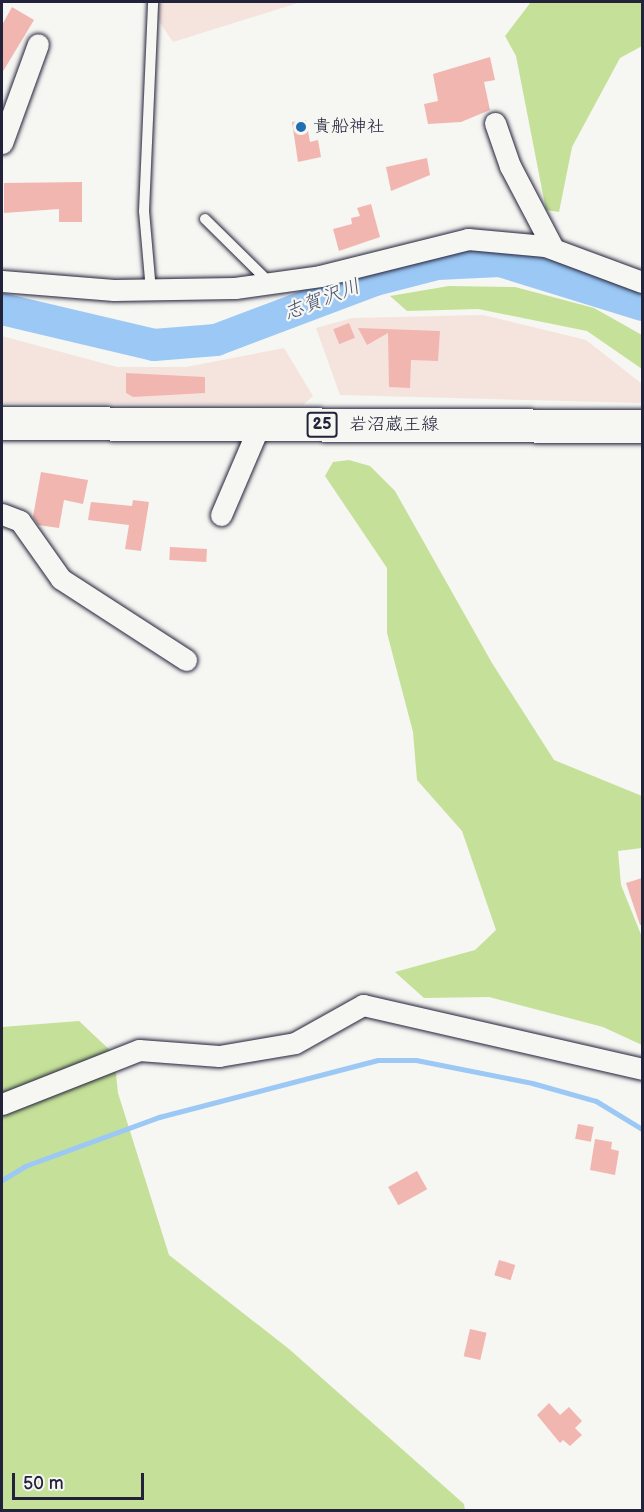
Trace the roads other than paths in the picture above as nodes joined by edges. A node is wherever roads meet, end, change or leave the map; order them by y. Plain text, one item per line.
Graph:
1 (153, 2) edge
2 (38, 44) dead end
3 (495, 123) dead end
4 (2, 143) edge
5 (205, 219) dead end
6 (553, 248) junction
7 (2, 281) edge
8 (642, 282) edge
9 (271, 283) junction
10 (151, 291) junction
11 (2, 423) edge
12 (260, 424) junction
13 (642, 426) edge
14 (2, 513) edge
15 (221, 515) dead end
16 (186, 660) dead end
17 (642, 1069) edge
18 (2, 1104) edge

1 - 10 lane
2 - 4 street
3 - 6 street
5 - 9 lane
6 - 8 street
6 - 9 street
7 - 10 street
9 - 10 street
11 - 12 main road, 岩沼蔵王線 / 25
12 - 13 main road, 岩沼蔵王線 / 25
12 - 15 street
14 - 16 street
17 - 18 street

